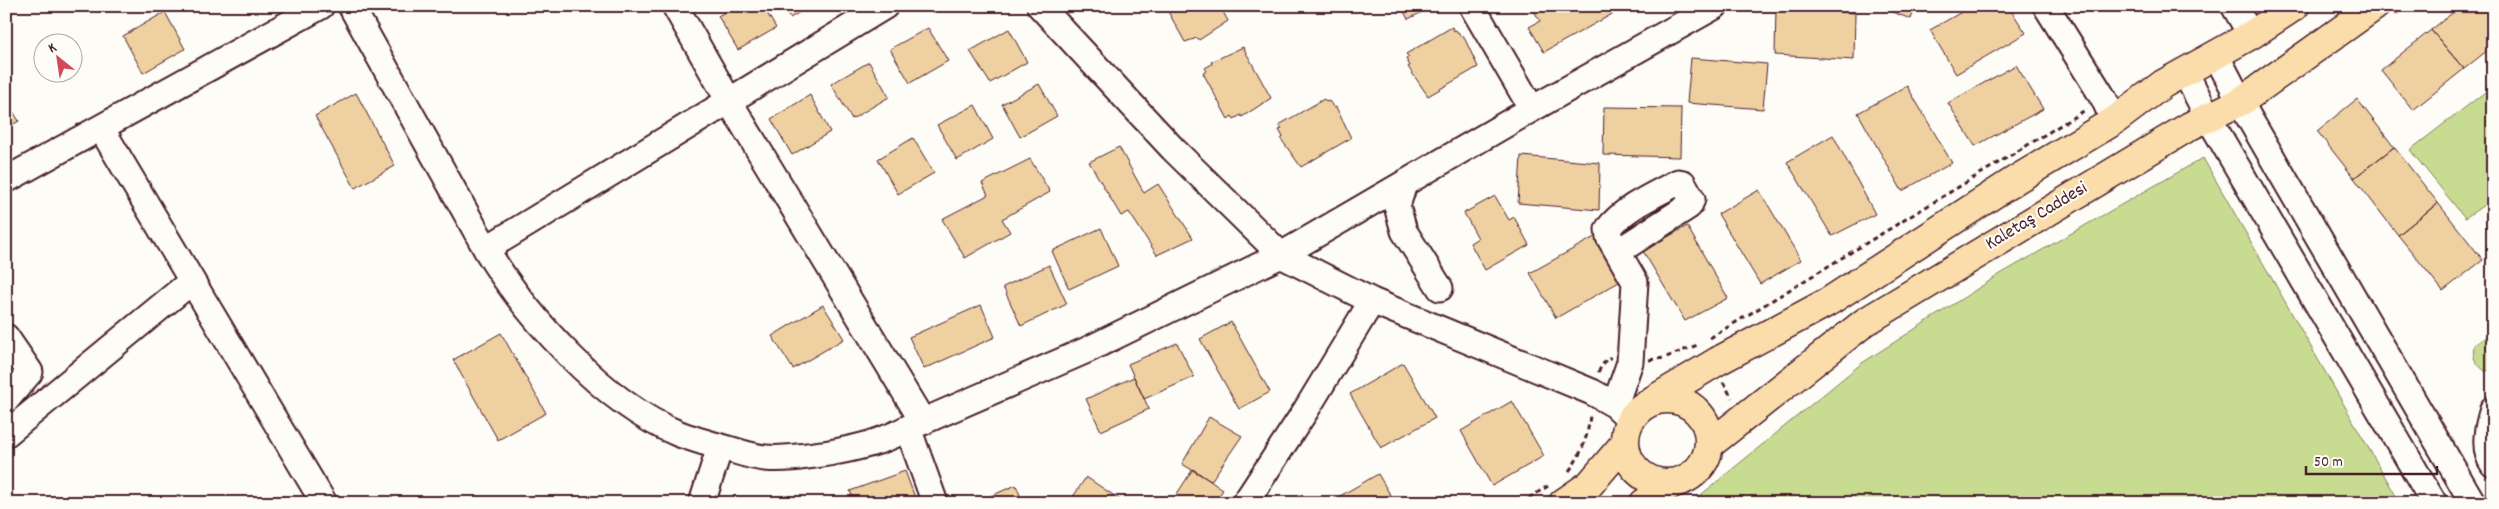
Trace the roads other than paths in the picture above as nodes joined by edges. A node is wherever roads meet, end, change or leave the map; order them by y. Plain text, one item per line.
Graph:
1 (321, 6) edge
2 (351, 6) edge
3 (675, 6) edge
4 (884, 6) edge
5 (1040, 6) edge
6 (1472, 6) edge
7 (1715, 6) edge
8 (2046, 6) edge
9 (2234, 6) edge
10 (2296, 6) edge
11 (2375, 6) edge
12 (2251, 35) junction
13 (2216, 55) junction
14 (2185, 72) junction
15 (729, 101) junction
16 (2240, 102) junction
17 (1532, 109) junction
18 (2109, 110) junction
19 (2208, 117) junction
20 (101, 128) junction
21 (6, 180) edge
22 (1404, 184) junction
23 (486, 249) junction
24 (1619, 251) dead end
25 (1281, 255) junction
26 (192, 281) junction
27 (1440, 288) dead end
28 (1372, 301) junction
29 (6, 338) edge
30 (6, 400) edge
31 (1653, 400) junction
32 (2493, 409) edge
33 (1623, 423) junction
34 (915, 425) junction
35 (6, 434) edge
36 (1709, 445) junction
37 (720, 447) junction
38 (2493, 464) edge
39 (1673, 483) junction
40 (1556, 494) edge
41 (324, 503) edge
42 (702, 503) edge
43 (934, 503) edge
44 (1245, 503) edge
45 (1644, 503) edge
46 (2434, 503) edge
47 (2473, 503) edge

1 - 20 street
2 - 23 street
3 - 15 street
4 - 15 street
5 - 25 street
6 - 17 street
7 - 17 street
8 - 18 street
9 - 12 street
10 - 12 main road
11 - 16 main road, Kaletaş Caddesi
12 - 13 main road
13 - 14 main road
13 - 16 street
14 - 18 main road
14 - 19 street
15 - 23 street
15 - 34 street
16 - 19 main road, Kaletaş Caddesi
16 - 47 street
17 - 22 street
18 - 31 main road
19 - 36 main road, Kaletaş Caddesi
19 - 46 street
20 - 21 street
20 - 26 street
22 - 25 street
22 - 27 street
23 - 37 street
24 - 33 street
25 - 28 street
25 - 34 street
26 - 35 street
26 - 41 street
28 - 33 street
28 - 44 street
29 - 30 street
31 - 33 main road
31 - 36 main road
32 - 38 street
33 - 39 main road
33 - 40 main road
34 - 37 street
34 - 43 street
36 - 39 main road
37 - 42 street
39 - 45 main road

